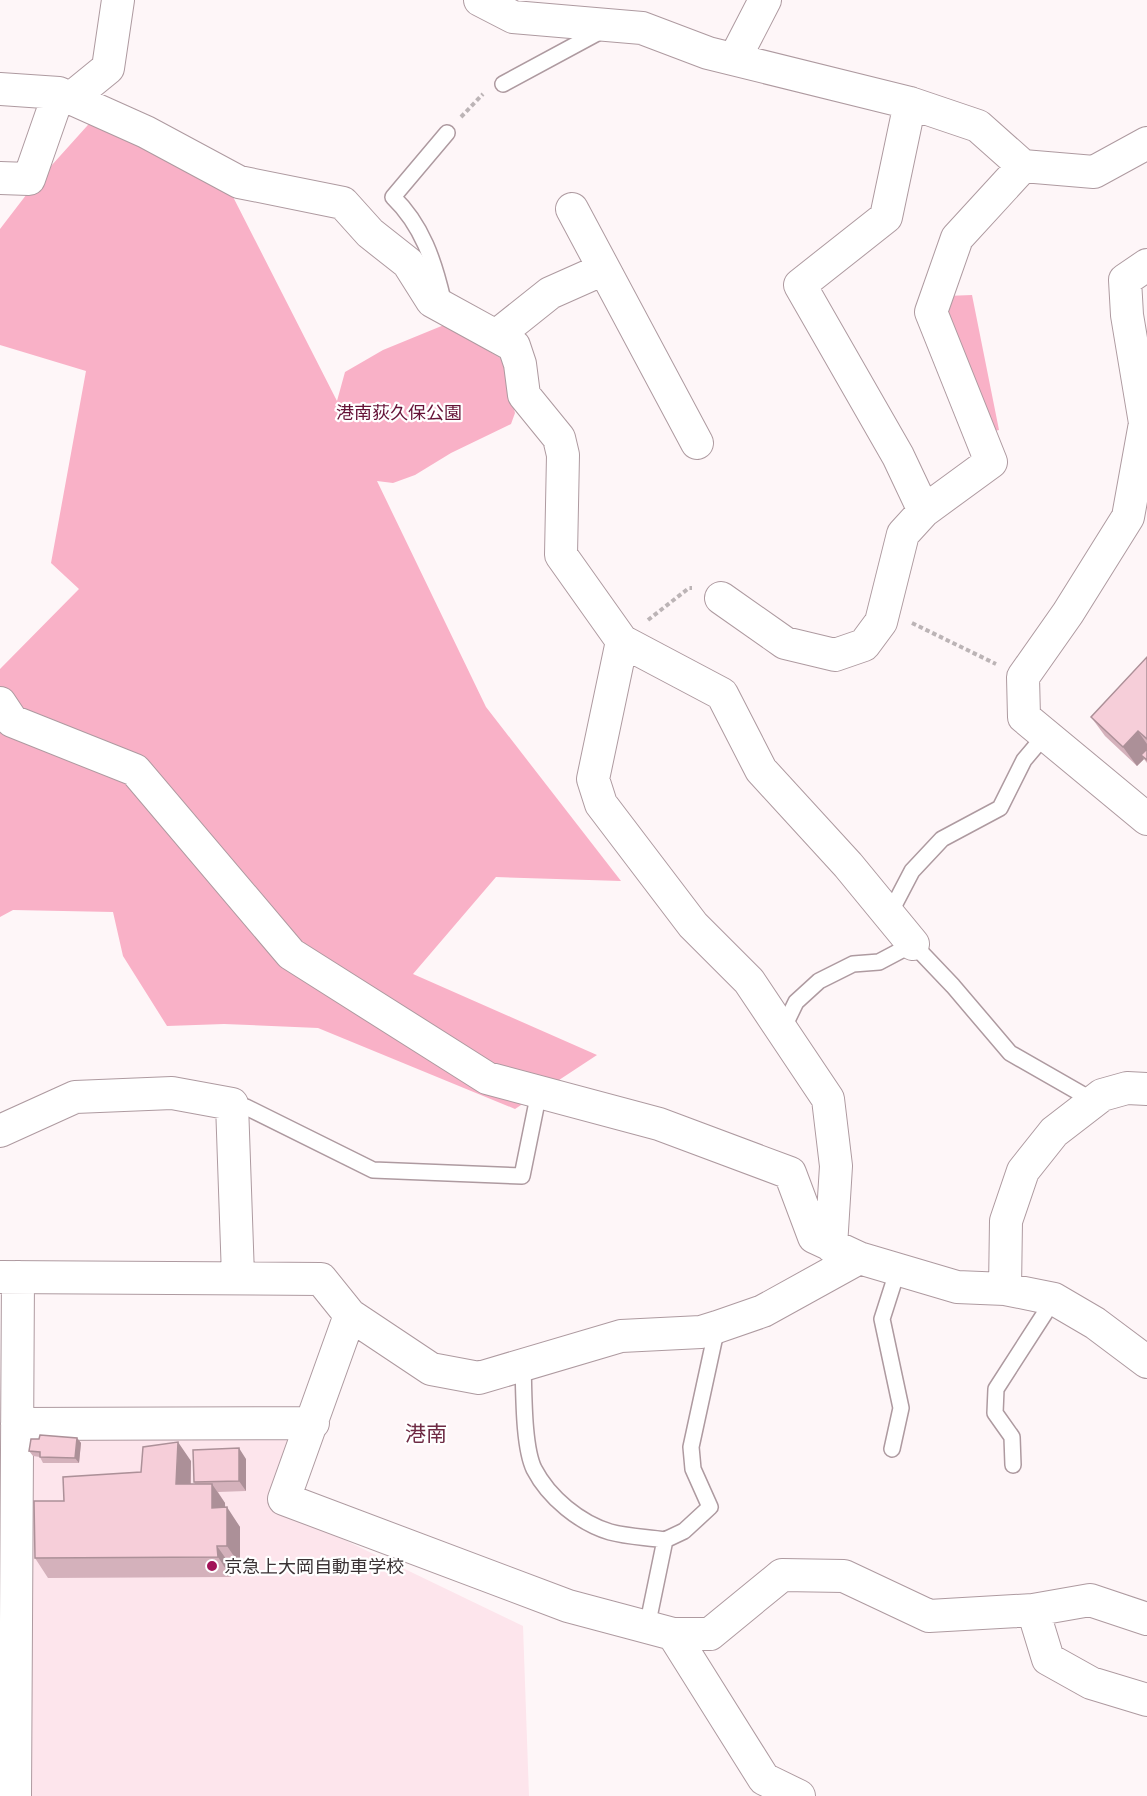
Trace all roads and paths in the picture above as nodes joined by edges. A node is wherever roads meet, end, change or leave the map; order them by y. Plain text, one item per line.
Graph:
1 (118, 0) edge
2 (480, 0) edge
3 (765, 0) edge
4 (613, 25) junction
5 (735, 58) junction
6 (503, 84) joint
7 (0, 89) edge
8 (65, 96) junction
9 (910, 103) junction
10 (447, 133) joint
11 (1147, 143) edge
12 (1023, 166) junction
13 (0, 178) edge
14 (573, 209) dead end
15 (1147, 266) edge
16 (604, 268) junction
17 (445, 309) junction
18 (496, 336) junction
19 (697, 443) dead end
20 (924, 511) junction
21 (721, 598) joint
22 (884, 610) junction
23 (622, 641) junction
24 (1023, 677) junction
25 (0, 702) edge
26 (1046, 734) junction
27 (1147, 819) edge
28 (890, 915) junction
29 (913, 944) junction
30 (782, 1031) junction
31 (1147, 1089) edge
32 (538, 1092) junction
33 (1094, 1101) junction
34 (232, 1104) junction
35 (0, 1131) edge
36 (845, 1252) junction
37 (898, 1269) junction
38 (238, 1276) junction
39 (9, 1277) edge
40 (1005, 1289) junction
41 (1054, 1299) junction
42 (350, 1315) junction
43 (717, 1327) junction
44 (1147, 1362) edge
45 (523, 1364) junction
46 (313, 1423) junction
47 (17, 1424) junction
48 (892, 1449) dead end
49 (1013, 1465) dead end
50 (665, 1540) junction
51 (1032, 1610) junction
52 (1147, 1619) edge
53 (660, 1630) junction
54 (1147, 1700) edge
55 (15, 1796) edge
56 (799, 1796) edge

1 - 8 street
2 - 4 street
3 - 5 street
4 - 5 street
4 - 6 lane
5 - 9 street
6 - 10 path
7 - 8 street
8 - 13 street
8 - 17 street
9 - 12 street
9 - 20 street
10 - 17 lane
11 - 12 street
12 - 20 street
14 - 16 street
15 - 24 street
16 - 18 street
16 - 19 street
17 - 18 street
18 - 23 street
20 - 22 street
21 - 22 street
21 - 23 path
22 - 24 path
23 - 28 street
23 - 30 street
24 - 26 street
25 - 32 street
26 - 27 street
26 - 28 lane
28 - 29 street
29 - 30 lane
29 - 33 lane
30 - 36 street
31 - 33 street
32 - 34 lane
32 - 36 street
33 - 40 street
34 - 35 street
34 - 38 street
36 - 37 street
36 - 43 street
37 - 40 street
37 - 48 lane
38 - 39 street
38 - 42 street
39 - 47 street
40 - 41 street
41 - 44 street
41 - 49 lane
42 - 45 street
42 - 46 street
43 - 45 street
43 - 50 lane
45 - 50 lane
46 - 47 street
46 - 53 street
47 - 55 street
50 - 53 lane
51 - 52 street
51 - 53 street
51 - 54 street
53 - 56 street

